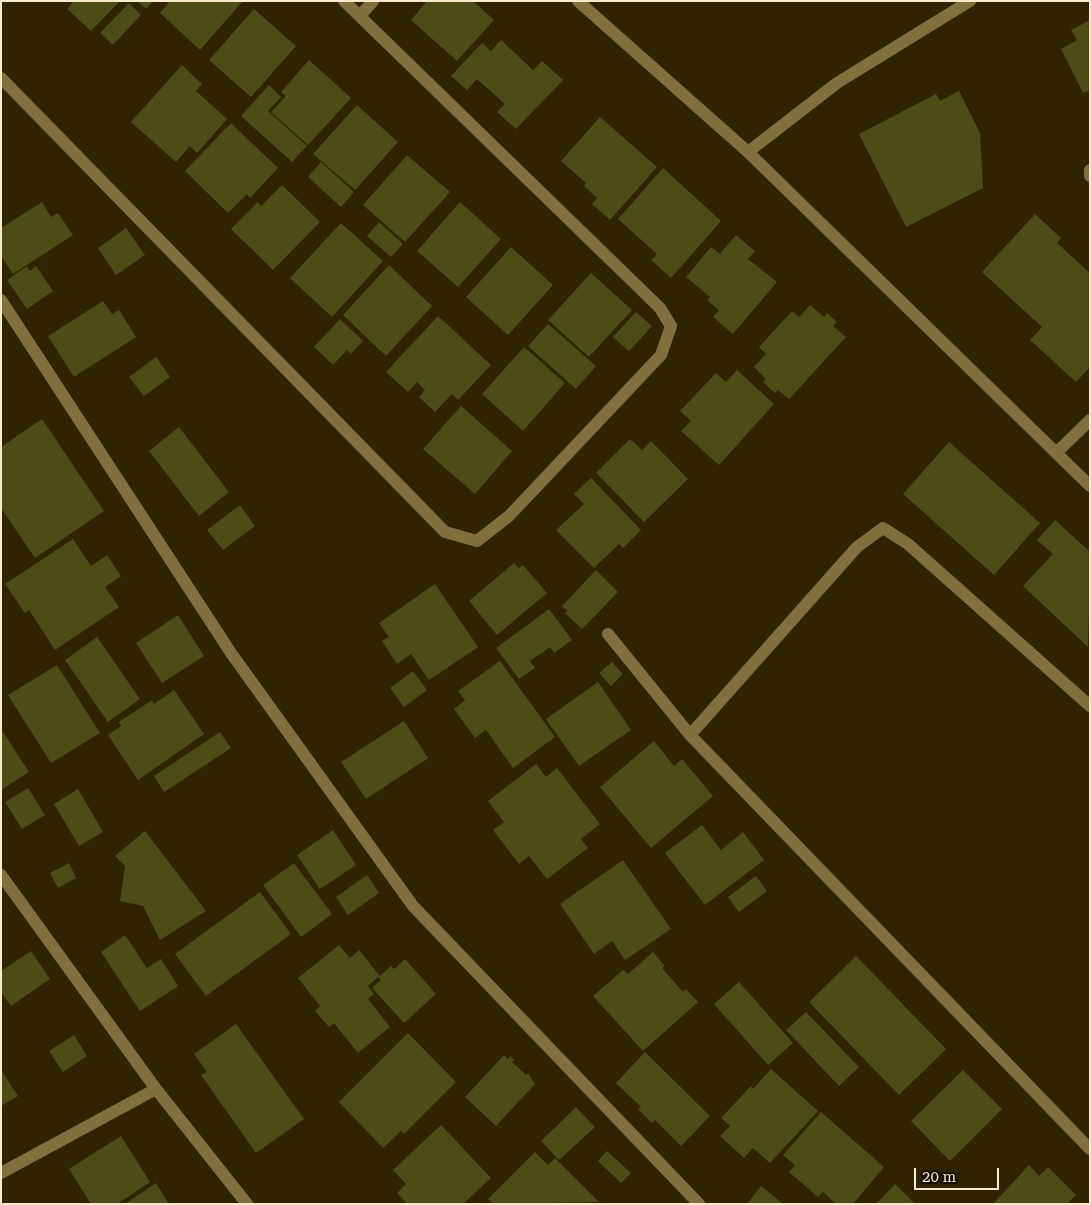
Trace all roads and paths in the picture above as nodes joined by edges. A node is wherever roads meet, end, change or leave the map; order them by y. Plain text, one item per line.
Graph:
1 (344, 1) edge
2 (373, 1) edge
3 (578, 1) edge
4 (970, 1) edge
5 (360, 16) junction
6 (1, 78) edge
7 (748, 152) junction
8 (1090, 170) edge
9 (1090, 176) edge
10 (1, 300) edge
11 (1090, 420) edge
12 (1056, 454) junction
13 (1090, 486) edge
14 (608, 634) dead end
15 (1090, 706) edge
16 (690, 735) junction
17 (1, 875) edge
18 (156, 1089) junction
19 (1090, 1149) edge
20 (1, 1173) edge
21 (247, 1204) edge
22 (699, 1204) edge

1 - 5 street
2 - 5 street
3 - 7 street
4 - 7 street
5 - 6 street
7 - 12 street
8 - 9 street
10 - 22 street
11 - 12 street
12 - 13 street
14 - 16 street
15 - 16 street
16 - 19 street
17 - 18 street
18 - 20 street
18 - 21 street

